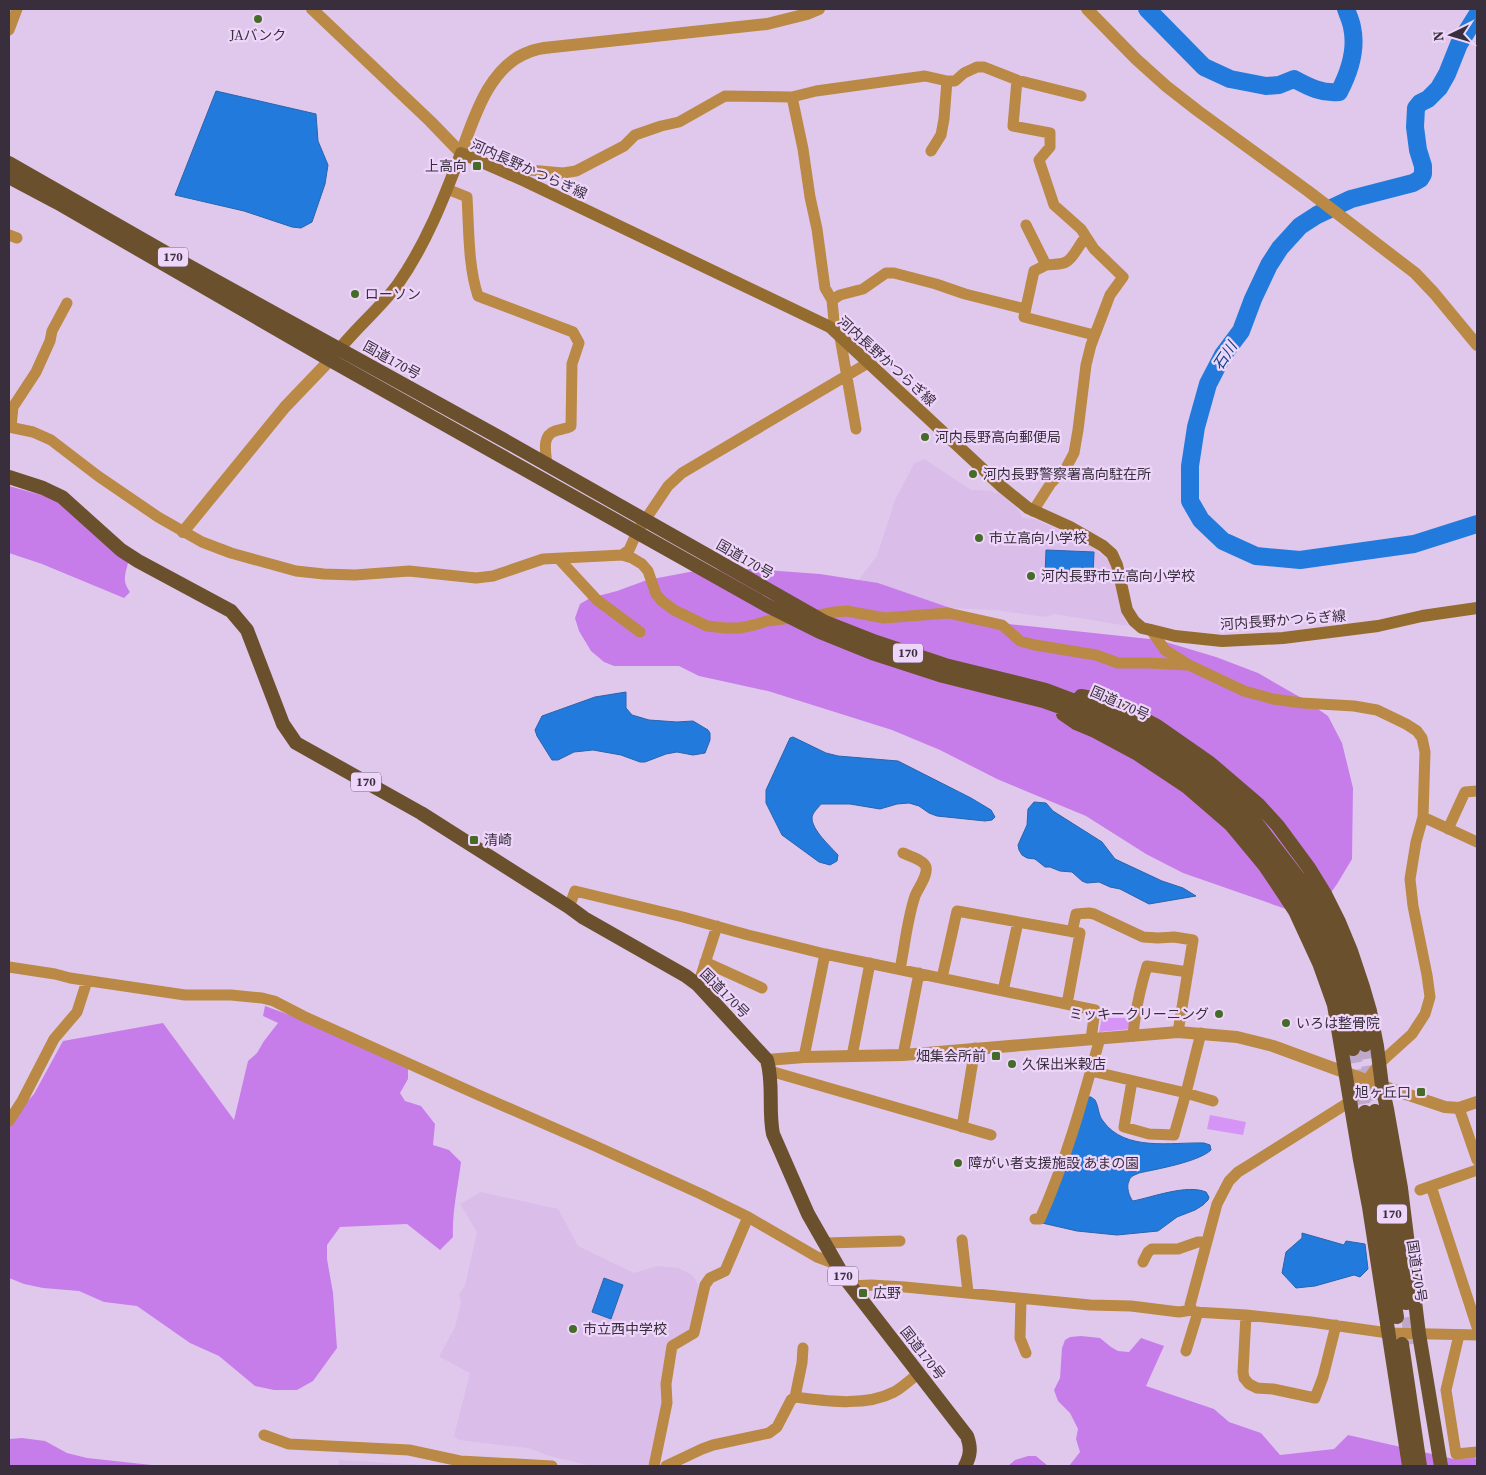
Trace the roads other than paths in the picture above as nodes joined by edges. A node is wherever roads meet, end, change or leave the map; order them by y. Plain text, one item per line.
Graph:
1 (17, 9) edge
2 (312, 9) edge
3 (819, 9) edge
4 (1087, 9) edge
5 (9, 30) edge
6 (1017, 80) junction
7 (947, 81) junction
8 (1081, 96) dead end
9 (792, 97) junction
10 (931, 151) dead end
11 (461, 153) junction
12 (9, 162) edge
13 (510, 175) junction
14 (9, 176) edge
15 (447, 189) junction
16 (1026, 225) dead end
17 (1086, 237) junction
18 (1046, 265) junction
19 (832, 300) junction
20 (67, 303) dead end
21 (1025, 309) junction
22 (838, 335) junction
23 (1094, 335) junction
24 (1477, 345) edge
25 (334, 355) junction
26 (868, 363) junction
27 (846, 376) junction
28 (10, 427) edge
29 (856, 429) dead end
30 (547, 465) junction
31 (9, 477) edge
32 (1033, 511) junction
33 (646, 521) junction
34 (183, 532) junction
35 (637, 532) junction
36 (622, 555) junction
37 (559, 558) junction
38 (1477, 608) edge
39 (814, 616) junction
40 (792, 618) junction
41 (1151, 630) junction
42 (640, 632) dead end
43 (1189, 665) junction
44 (1045, 696) junction
45 (1477, 791) edge
46 (1423, 817) junction
47 (1448, 829) junction
48 (1477, 842) edge
49 (903, 853) dead end
50 (569, 907) junction
51 (1018, 922) junction
52 (717, 926) junction
53 (1072, 932) junction
54 (825, 954) junction
55 (705, 962) junction
56 (870, 963) junction
57 (9, 967) edge
58 (900, 969) junction
59 (1188, 972) junction
60 (919, 973) junction
61 (942, 978) junction
62 (87, 981) junction
63 (698, 986) junction
64 (762, 988) dead end
65 (1003, 991) junction
66 (1067, 1004) junction
67 (1178, 1032) junction
68 (1201, 1033) junction
69 (1133, 1036) junction
70 (1096, 1039) junction
71 (1359, 1047) tunnel mouth
72 (975, 1048) junction
73 (852, 1056) junction
74 (903, 1056) junction
75 (804, 1057) junction
76 (1380, 1063) junction
77 (768, 1066) junction
78 (1091, 1071) junction
79 (1346, 1073) junction
80 (1132, 1081) junction
81 (1367, 1081) junction
82 (1382, 1086) junction
83 (1186, 1093) junction
84 (1213, 1101) dead end
85 (1351, 1101) junction
86 (1477, 1102) edge
87 (1459, 1108) junction
88 (1370, 1112) tunnel mouth
89 (9, 1120) edge
90 (962, 1127) junction
91 (991, 1135) dead end
92 (1477, 1160) edge
93 (1477, 1170) edge
94 (748, 1217) junction
95 (1035, 1219) dead end
96 (962, 1240) dead end
97 (900, 1241) dead end
98 (824, 1242) junction
99 (1207, 1242) junction
100 (1143, 1262) dead end
101 (836, 1264) junction
102 (851, 1286) junction
103 (968, 1292) junction
104 (1021, 1299) junction
105 (1195, 1311) junction
106 (1246, 1315) junction
107 (1403, 1317) tunnel mouth
108 (1336, 1326) junction
109 (1477, 1327) edge
110 (1388, 1334) junction
111 (1459, 1335) junction
112 (1477, 1335) edge
113 (1411, 1341) junction
114 (803, 1348) dead end
115 (1186, 1351) dead end
116 (1026, 1352) dead end
117 (919, 1373) junction
118 (795, 1397) junction
119 (264, 1435) dead end
120 (1477, 1452) edge
121 (552, 1466) edge
122 (654, 1466) edge
123 (666, 1466) edge
124 (966, 1466) edge
125 (1409, 1466) edge
126 (1420, 1466) edge
127 (1432, 1466) edge
128 (1441, 1466) edge

1 - 5 street
2 - 11 street
3 - 11 street
4 - 24 street
6 - 7 street
6 - 8 street
6 - 17 street
7 - 9 street
7 - 10 street
9 - 13 street
9 - 19 street
11 - 13 main road, 河内長野かつらぎ線
11 - 15 main road, 河内長野かつらぎ線
12 - 25 highway, 国道170号 / 170
13 - 22 main road, 河内長野かつらぎ線
14 - 25 highway, 国道170号 / 170
15 - 25 main road, 河内長野かつらぎ線
15 - 30 street
16 - 18 street
17 - 18 street
17 - 23 street
18 - 21 street
19 - 21 street
19 - 22 street
20 - 28 street
21 - 23 street
22 - 26 main road, 河内長野かつらぎ線
22 - 27 street
23 - 32 street
25 - 30 highway, 国道170号 / 170
25 - 34 street
25 - 35 highway, 国道170号 / 170
26 - 27 street
26 - 32 main road, 河内長野かつらぎ線
27 - 29 street
27 - 33 street
28 - 34 street
30 - 33 highway, 国道170号 / 170
31 - 50 highway, 国道170号 / 170
32 - 41 main road, 河内長野かつらぎ線
33 - 35 street
33 - 39 highway, 国道170号 / 170
34 - 37 street
35 - 36 street
35 - 40 highway, 国道170号 / 170
36 - 37 street
36 - 40 street
37 - 42 street
38 - 41 main road, 河内長野かつらぎ線
39 - 43 street
39 - 44 highway, 国道170号 / 170
40 - 44 highway, 国道170号 / 170
41 - 43 street
43 - 46 street
44 - 71 highway, 国道170号 / 170
44 - 76 highway
44 - 79 highway
45 - 47 street
46 - 47 street
46 - 76 street
47 - 48 street
49 - 58 street
50 - 52 street
50 - 63 highway, 国道170号 / 170
51 - 53 street
51 - 61 street
51 - 65 street
52 - 54 street
52 - 55 street
53 - 59 street
53 - 66 street
54 - 56 street
54 - 75 street
55 - 63 street
55 - 64 street
56 - 58 street
56 - 73 street
57 - 62 street
58 - 60 street
59 - 67 street
59 - 69 street
60 - 61 street
60 - 74 street
61 - 65 street
62 - 89 street
62 - 94 street
63 - 77 highway, 国道170号 / 170
65 - 66 street
66 - 70 street
67 - 68 street
67 - 69 street
68 - 79 street
68 - 83 street
69 - 70 street
70 - 72 street
70 - 78 street
72 - 74 street
72 - 90 street
73 - 74 street
73 - 75 street
75 - 77 street
76 - 81 street
76 - 82 highway
77 - 90 street
77 - 98 highway, 国道170号 / 170
78 - 80 street
78 - 95 street
79 - 81 street
79 - 85 highway
80 - 83 street
80 - 83 street
81 - 82 street
81 - 85 street
82 - 87 street
82 - 113 highway
83 - 84 street
85 - 99 street
85 - 110 highway
86 - 87 street
87 - 92 street
88 - 107 highway, 国道170号 / 170
90 - 91 street
93 - 109 street
94 - 101 street
94 - 122 street
96 - 103 street
97 - 98 street
98 - 101 highway, 国道170号 / 170
99 - 100 street
99 - 105 street
101 - 102 highway, 国道170号 / 170
102 - 103 street
102 - 117 highway, 国道170号 / 170
103 - 104 street
104 - 105 street
104 - 116 street
105 - 106 street
105 - 115 street
106 - 108 street
106 - 108 street
108 - 110 street
110 - 113 street
110 - 125 highway
111 - 112 street
111 - 113 street
111 - 120 street
113 - 126 highway
113 - 127 highway
113 - 128 highway
114 - 118 street
117 - 118 street
117 - 124 highway, 国道170号 / 170
118 - 123 street
119 - 121 street

